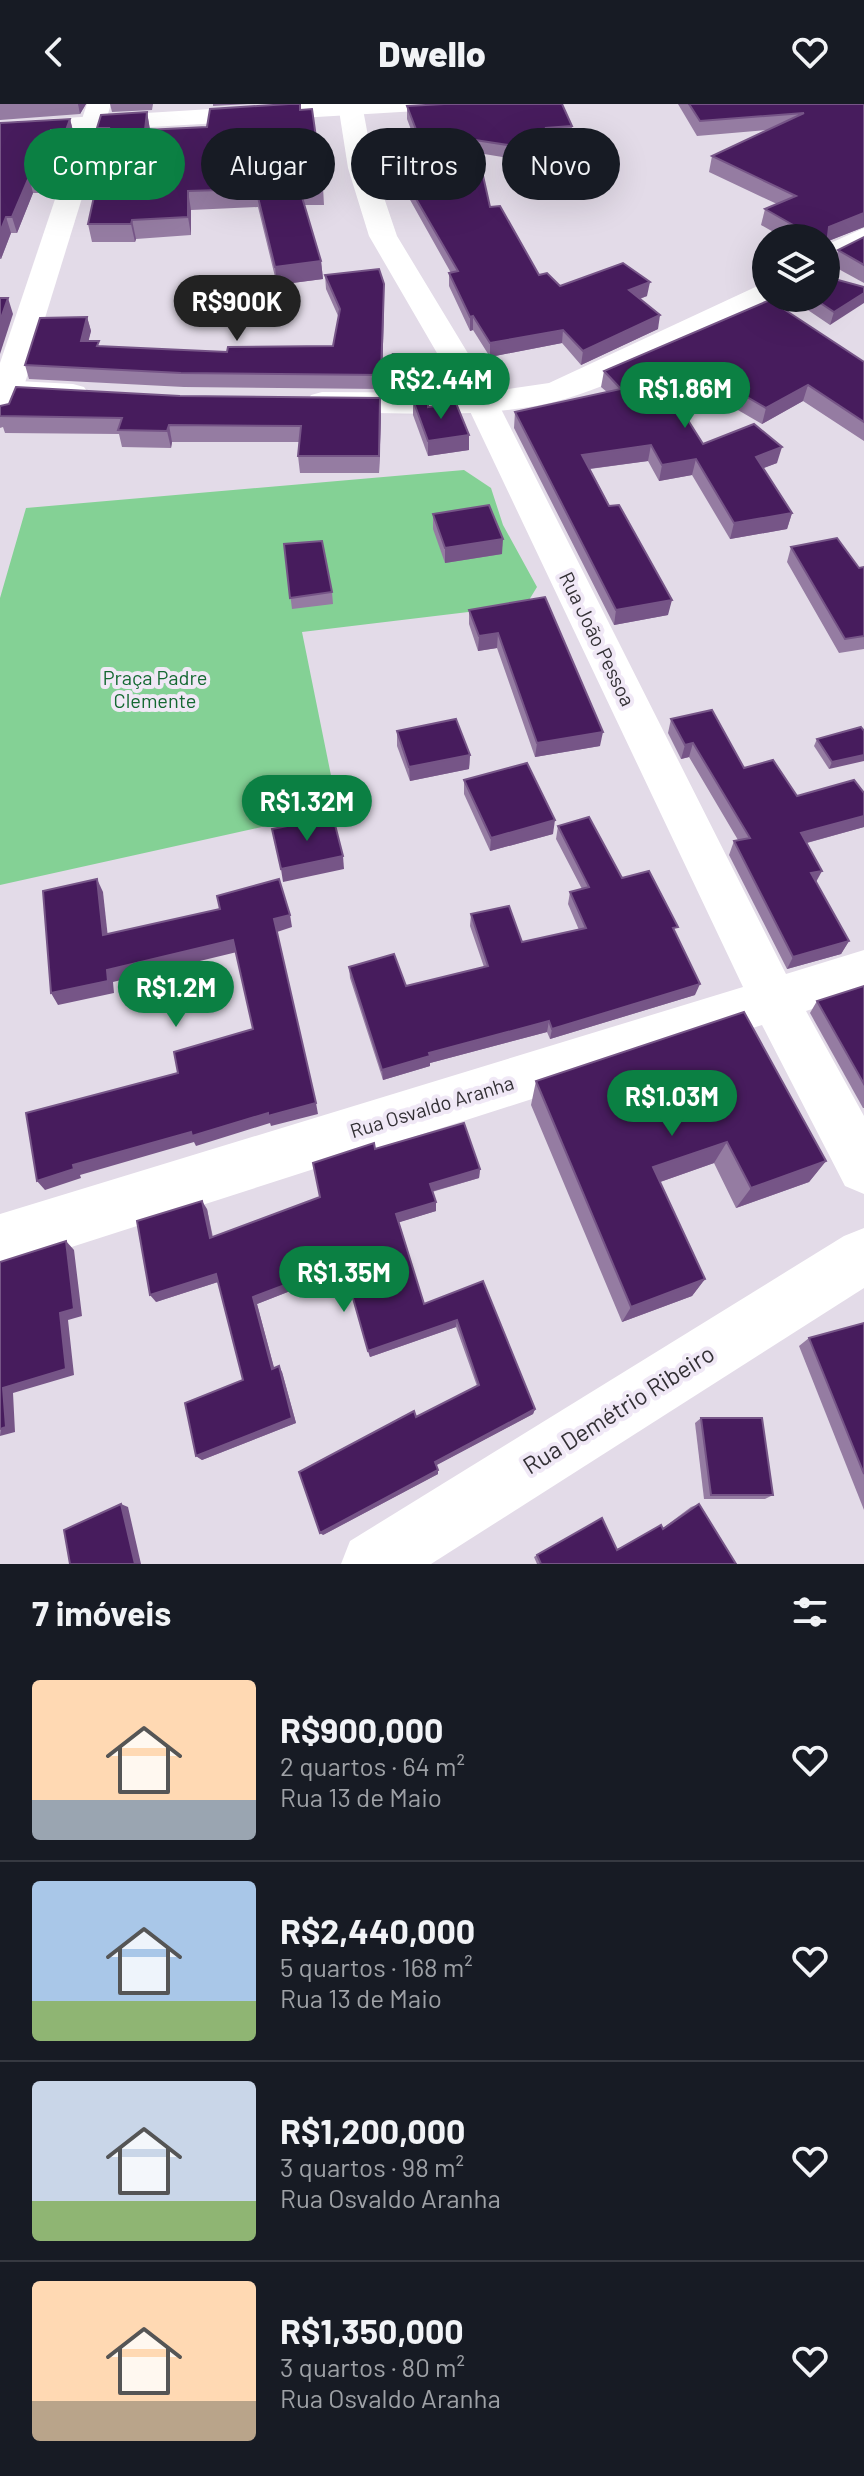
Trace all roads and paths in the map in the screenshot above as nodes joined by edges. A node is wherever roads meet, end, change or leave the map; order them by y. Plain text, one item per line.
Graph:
1 (417, 104) edge
2 (351, 107) edge
3 (96, 112) edge
4 (0, 129) edge
5 (864, 236) edge
6 (840, 249) edge
7 (752, 307) edge
8 (110, 396) edge
9 (2, 397) edge
10 (294, 401) edge
11 (482, 403) junction
12 (864, 971) edge
13 (774, 1000) junction
14 (864, 1168) edge
15 (0, 1242) edge
16 (864, 1256) edge
17 (373, 1564) edge

1 - 2 street
2 - 3 street
2 - 11 street, Rua João Pessoa
3 - 4 street
3 - 9 street
5 - 6 street
7 - 11 street
8 - 9 street
10 - 11 street
11 - 13 street, Rua João Pessoa
12 - 13 street, Rua Osvaldo Aranha
13 - 14 street, Rua João Pessoa
13 - 15 street, Rua Osvaldo Aranha
16 - 17 street, Rua Demétrio Ribeiro

